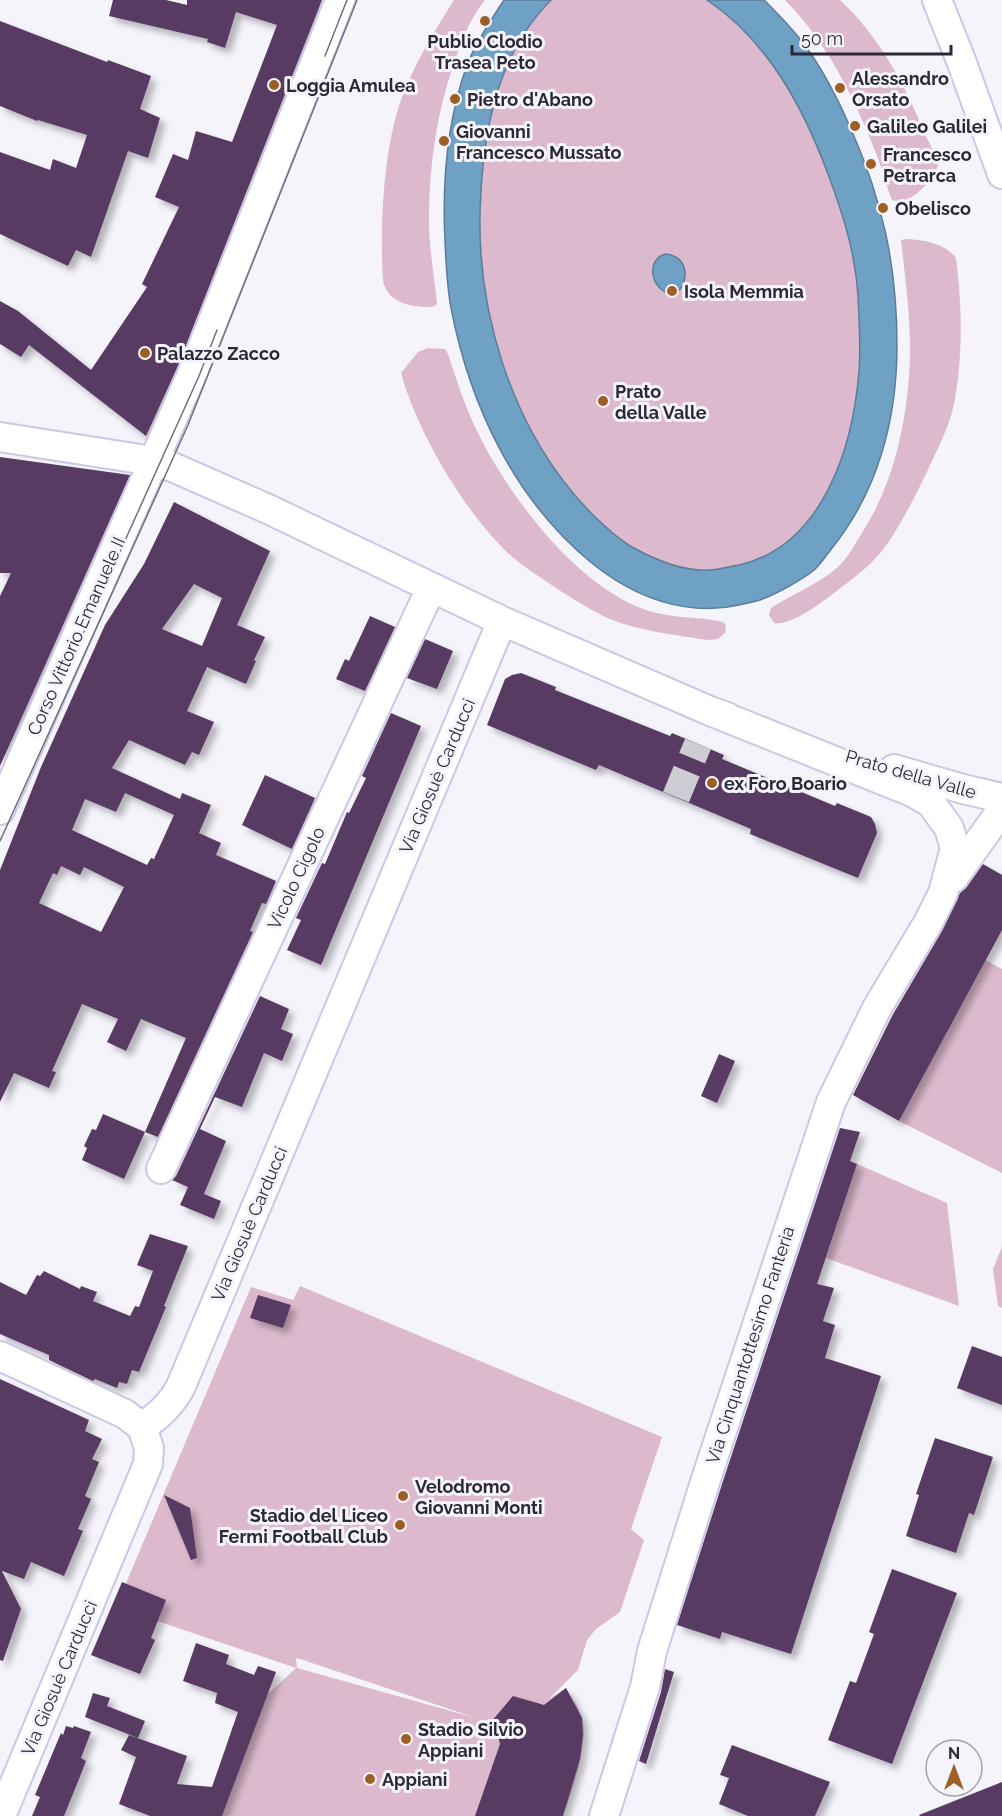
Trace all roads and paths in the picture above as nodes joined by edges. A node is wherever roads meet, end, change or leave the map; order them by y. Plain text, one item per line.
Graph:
1 (340, 0) edge
2 (937, 0) edge
3 (1002, 174) edge
4 (0, 437) edge
5 (153, 461) junction
6 (431, 588) junction
7 (502, 621) junction
8 (710, 711) junction
9 (1002, 798) edge
10 (0, 810) edge
11 (1002, 813) edge
12 (943, 893) junction
13 (161, 1169) dead end
14 (0, 1356) edge
15 (142, 1427) junction
16 (3, 1802) edge
17 (604, 1816) edge

1 - 5 street
2 - 3 street
4 - 5 street, Prato della Valle
5 - 6 street, Prato della Valle
5 - 10 street, Corso Vittorio Emanuele II
6 - 7 street, Prato della Valle
6 - 13 street, Vicolo Cigolo
7 - 8 street, Prato della Valle
7 - 15 street, Via Giosuè Carducci
8 - 9 street, Prato della Valle
8 - 12 street, Via Cinquantottesimo Fanteria
11 - 12 street, Via Cinquantottesimo Fanteria
12 - 17 street, Via Cinquantottesimo Fanteria
14 - 15 street
15 - 16 street, Via Giosuè Carducci

